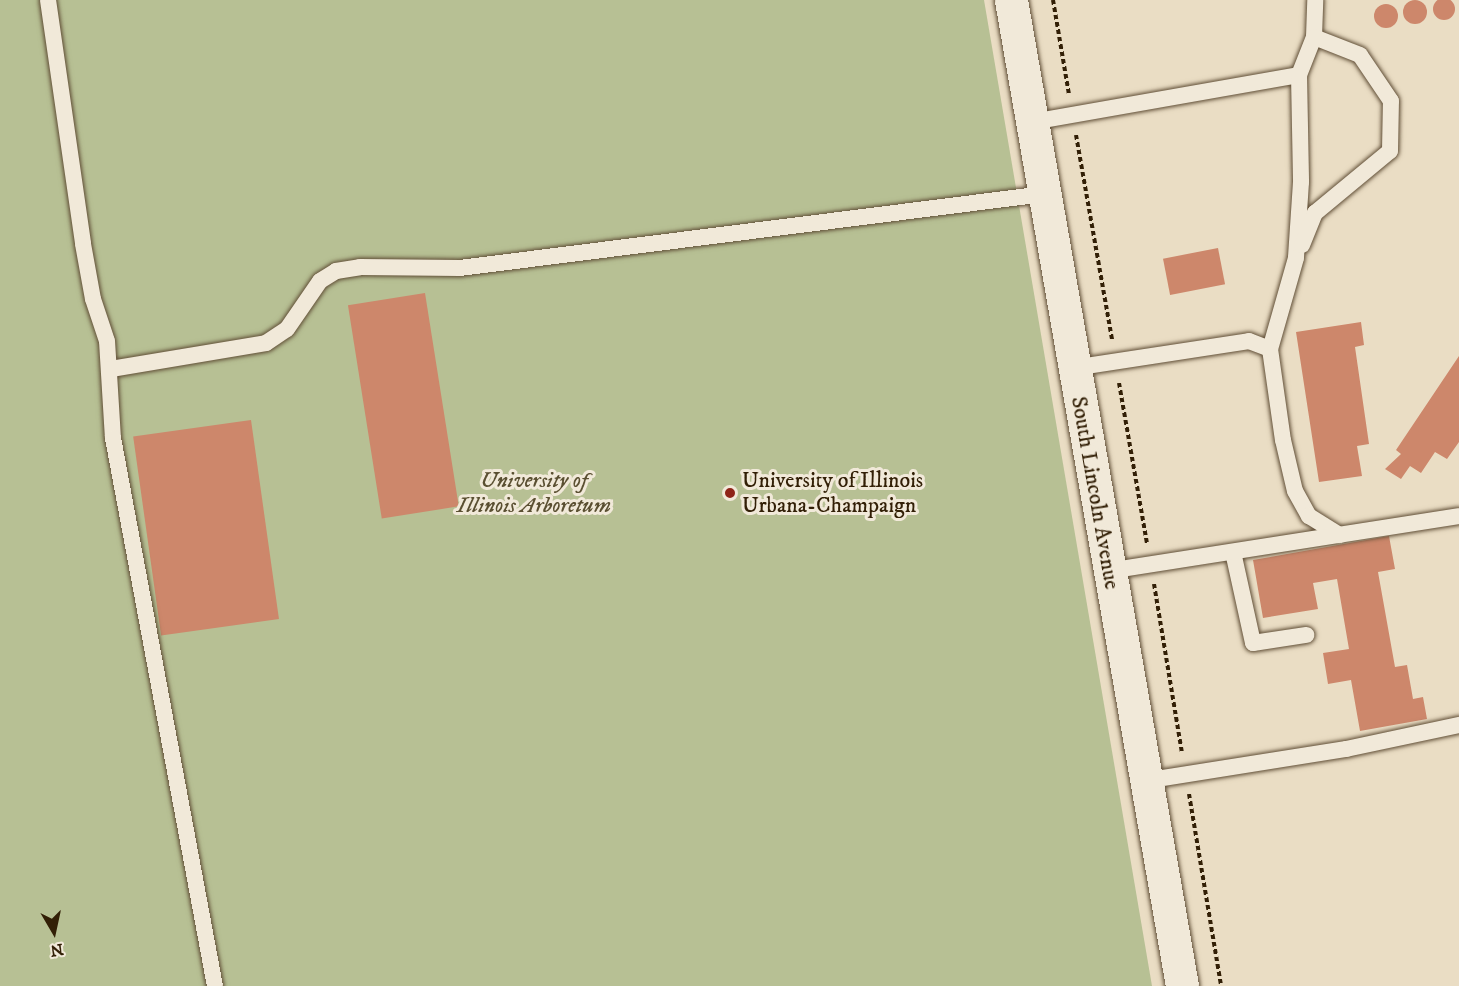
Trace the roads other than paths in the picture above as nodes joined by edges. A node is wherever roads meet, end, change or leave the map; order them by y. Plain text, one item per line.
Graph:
1 (48, 0) edge
2 (1011, 0) edge
3 (1315, 0) edge
4 (1314, 37) junction
5 (1299, 75) junction
6 (1032, 122) junction
7 (1044, 194) junction
8 (1296, 258) junction
9 (1270, 350) junction
10 (1073, 368) junction
11 (111, 369) junction
12 (1459, 516) edge
13 (1339, 535) junction
14 (1233, 552) junction
15 (1108, 571) junction
16 (1306, 635) dead end
17 (1459, 725) edge
18 (1144, 781) junction
19 (215, 986) edge
20 (1182, 986) edge

1 - 11 lane
2 - 6 main road, South Lincoln Avenue
3 - 4 lane
4 - 5 lane
4 - 8 lane
5 - 6 lane
5 - 8 lane
6 - 7 main road, South Lincoln Avenue
7 - 10 main road, South Lincoln Avenue
7 - 11 lane
8 - 9 lane
9 - 10 lane
9 - 13 lane
10 - 15 main road, South Lincoln Avenue
11 - 19 lane
12 - 13 lane
13 - 14 lane
14 - 15 lane
14 - 16 lane
15 - 18 main road, South Lincoln Avenue
17 - 18 lane
18 - 20 main road, South Lincoln Avenue

